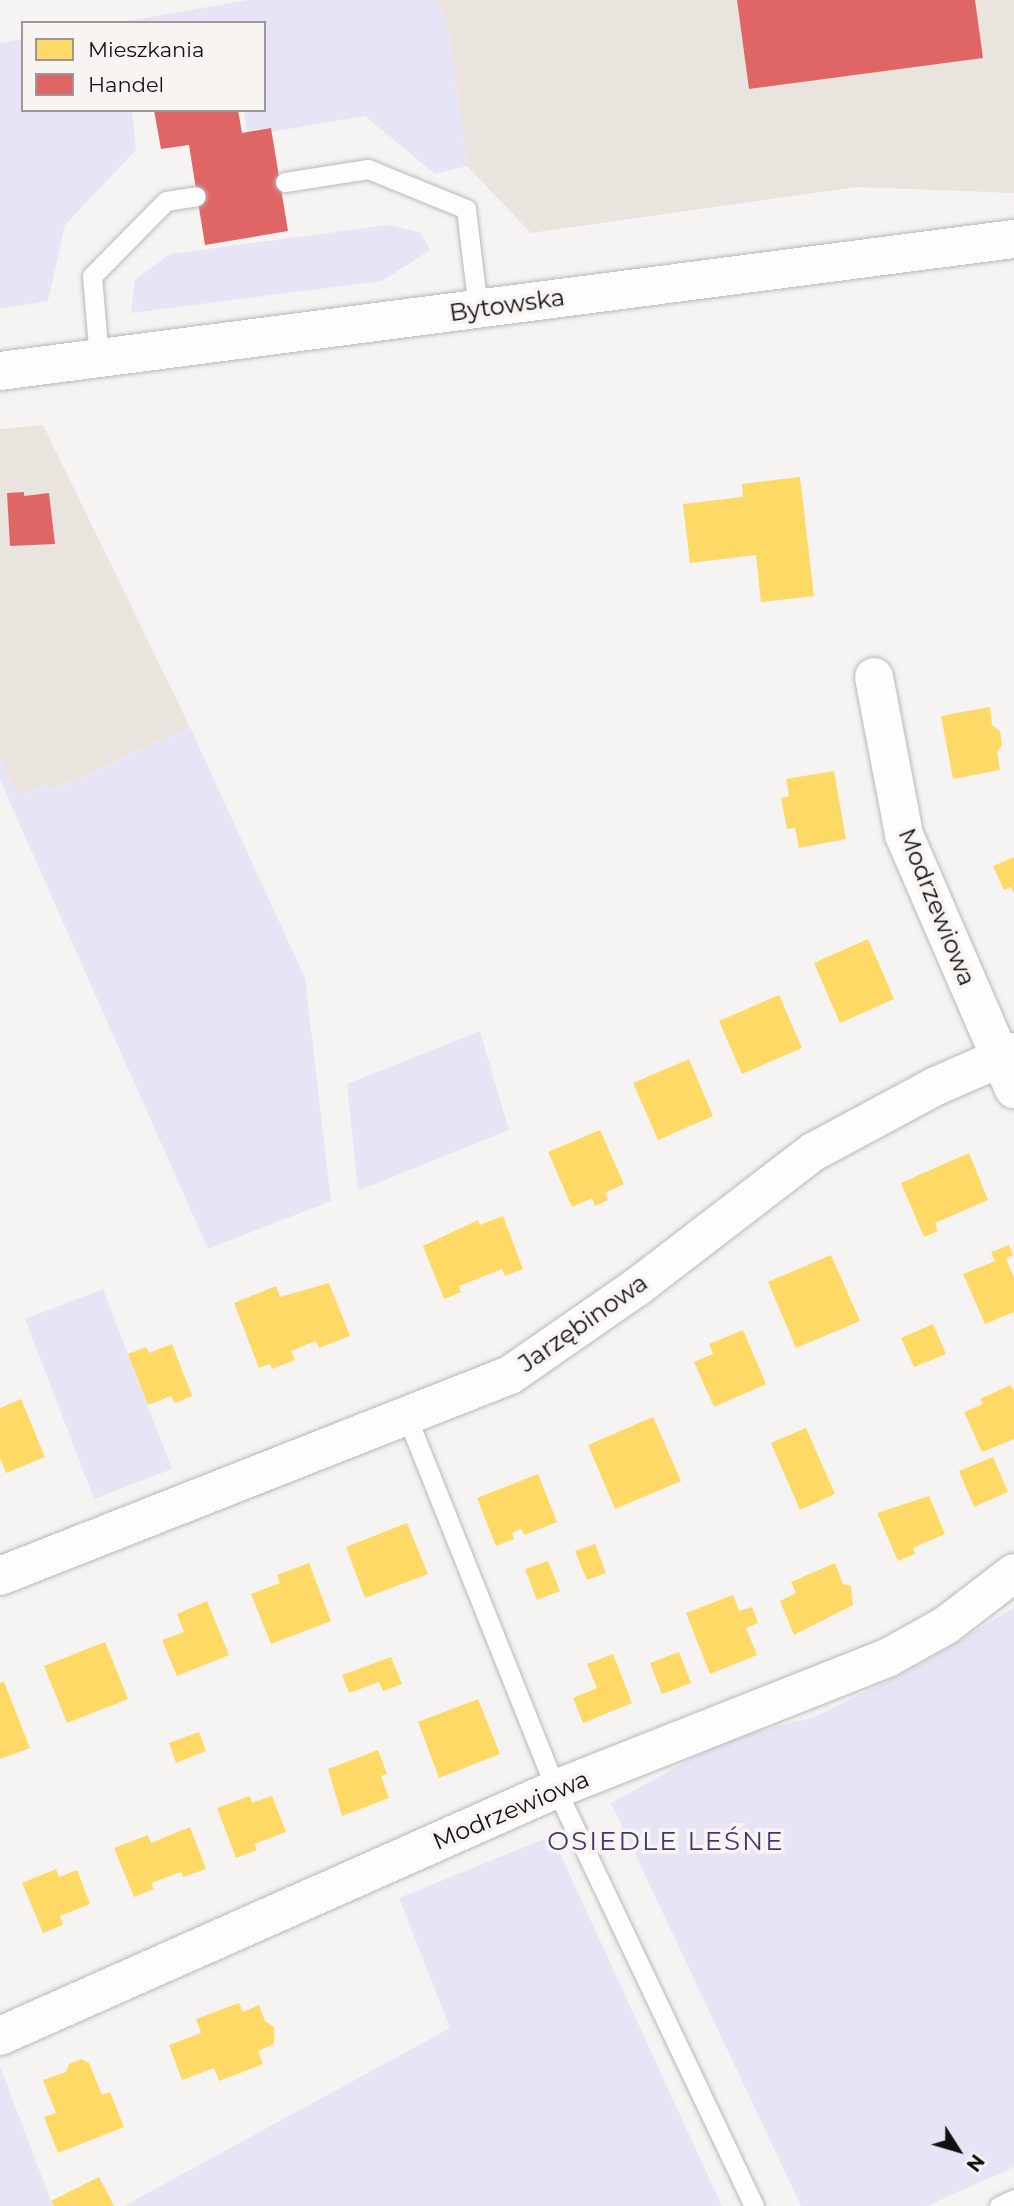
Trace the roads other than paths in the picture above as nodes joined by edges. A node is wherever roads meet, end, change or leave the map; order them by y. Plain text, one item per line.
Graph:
1 (285, 182) dead end
2 (196, 196) dead end
3 (1014, 239) edge
4 (478, 309) junction
5 (99, 358) junction
6 (0, 371) edge
7 (874, 677) dead end
8 (1009, 1066) edge
9 (407, 1416) junction
10 (1014, 1573) edge
11 (0, 1576) edge
12 (556, 1789) junction
13 (0, 2036) edge
14 (1014, 2199) edge
15 (754, 2206) edge
16 (999, 2206) edge

1 - 4 lane
2 - 5 lane
3 - 4 street, Bytowska
4 - 5 street, Bytowska
5 - 6 street, Bytowska
7 - 8 street, Modrzewiowa
8 - 9 street, Jarzębinowa
9 - 11 street, Jarzębinowa
9 - 12 lane
10 - 12 street, Modrzewiowa
12 - 13 street, Modrzewiowa
12 - 15 lane
14 - 16 lane

